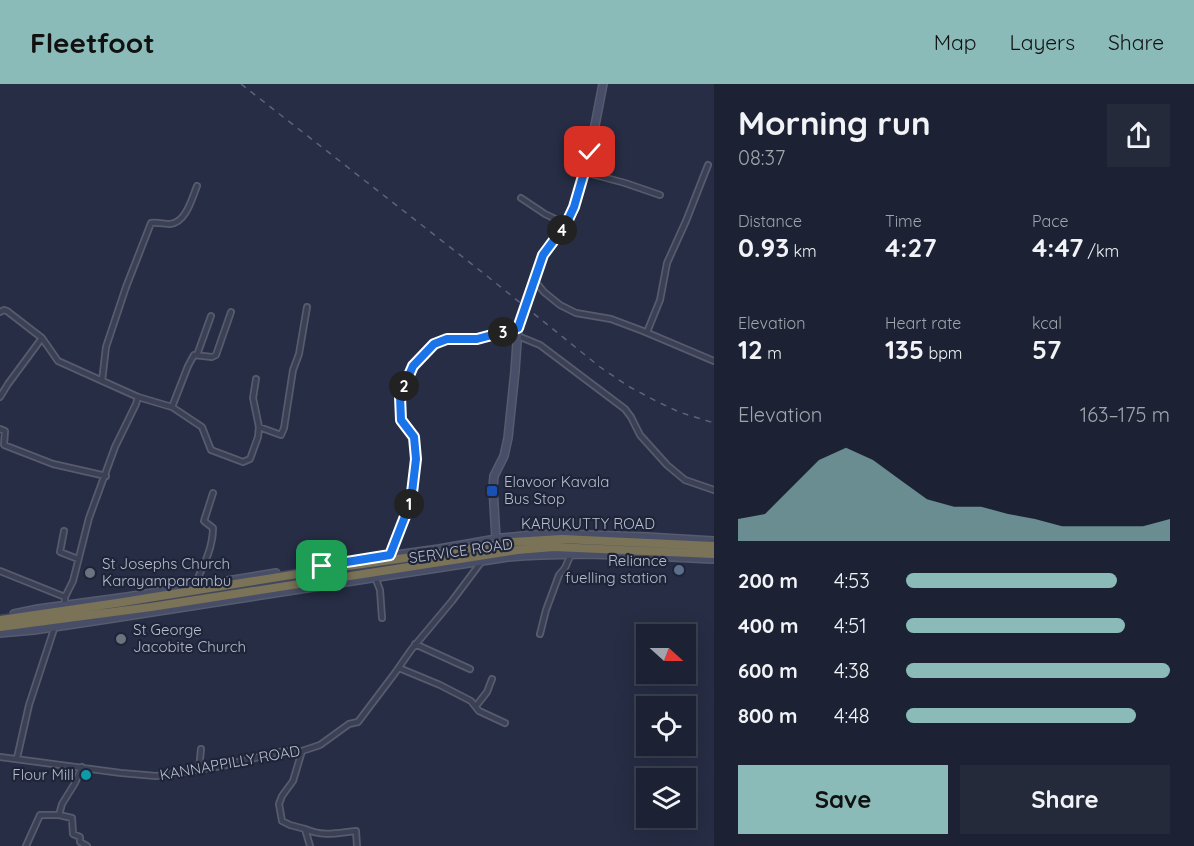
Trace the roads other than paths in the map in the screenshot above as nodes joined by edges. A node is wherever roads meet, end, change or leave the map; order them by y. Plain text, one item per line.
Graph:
1 (603, 84) edge
2 (708, 165) dead end
3 (584, 172) junction
4 (197, 186) dead end
5 (660, 195) dead end
6 (521, 198) dead end
7 (566, 224) junction
8 (534, 280) junction
9 (307, 307) dead end
10 (0, 312) edge
11 (231, 312) dead end
12 (212, 316) dead end
13 (518, 328) junction
14 (647, 332) junction
15 (518, 336) junction
16 (42, 338) junction
17 (197, 355) junction
18 (714, 361) edge
19 (256, 379) dead end
20 (102, 381) junction
21 (0, 397) edge
22 (138, 397) junction
23 (172, 407) junction
24 (259, 427) junction
25 (0, 429) edge
26 (106, 476) junction
27 (714, 490) edge
28 (213, 492) dead end
29 (64, 531) dead end
30 (496, 542) junction
31 (714, 542) edge
32 (714, 546) edge
33 (571, 554) junction
34 (714, 554) edge
35 (390, 555) junction
36 (484, 557) junction
37 (78, 559) junction
38 (714, 560) edge
39 (0, 571) edge
40 (375, 577) junction
41 (195, 585) junction
42 (65, 601) junction
43 (0, 618) edge
44 (382, 618) dead end
45 (55, 626) junction
46 (0, 627) edge
47 (0, 633) edge
48 (540, 634) dead end
49 (415, 644) junction
50 (399, 668) junction
51 (470, 669) dead end
52 (492, 679) dead end
53 (476, 706) junction
54 (505, 723) dead end
55 (201, 749) dead end
56 (303, 751) junction
57 (0, 757) edge
58 (17, 758) junction
59 (82, 767) junction
60 (199, 770) junction
61 (59, 815) junction
62 (305, 830) junction
63 (26, 846) edge
64 (87, 846) edge
65 (310, 846) edge
66 (357, 846) edge

1 - 3 street
2 - 14 street
3 - 5 street
3 - 7 street
4 - 20 street
6 - 7 street
7 - 8 street
8 - 13 street, bridge
8 - 14 street
9 - 24 street
10 - 16 street
11 - 17 street
12 - 17 street
13 - 15 street
13 - 35 street
14 - 18 street
15 - 27 street
15 - 30 street
16 - 20 street
16 - 21 street
17 - 23 street
19 - 24 street
20 - 22 street
22 - 23 street
22 - 26 street
23 - 24 street
25 - 26 street
26 - 37 street
28 - 41 street
29 - 37 street
30 - 31 street, KARUKUTTY ROAD
30 - 32 highway
30 - 35 street, KARUKUTTY ROAD
30 - 43 highway
33 - 36 street, SERVICE ROAD
33 - 38 street, SERVICE ROAD
33 - 48 street
34 - 36 highway
35 - 41 street, KARUKUTTY ROAD
36 - 40 street, SERVICE ROAD
36 - 46 highway
36 - 49 street, KANNAPPILLY ROAD
37 - 42 street
39 - 42 street
40 - 44 street
40 - 45 street, SERVICE ROAD
41 - 42 street, KARUKUTTY ROAD
42 - 43 street, KARUKUTTY ROAD
45 - 47 street, SERVICE ROAD
45 - 58 street
49 - 50 street, KANNAPPILLY ROAD
49 - 51 street
50 - 53 street
50 - 56 street, KANNAPPILLY ROAD
52 - 53 street
53 - 54 street
55 - 60 street
56 - 60 street, KANNAPPILLY ROAD
56 - 62 street
57 - 58 street, KANNAPPILLY ROAD
58 - 59 street, KANNAPPILLY ROAD
59 - 60 street, KANNAPPILLY ROAD
59 - 61 street
61 - 63 street
61 - 64 street
62 - 65 street
62 - 66 street

